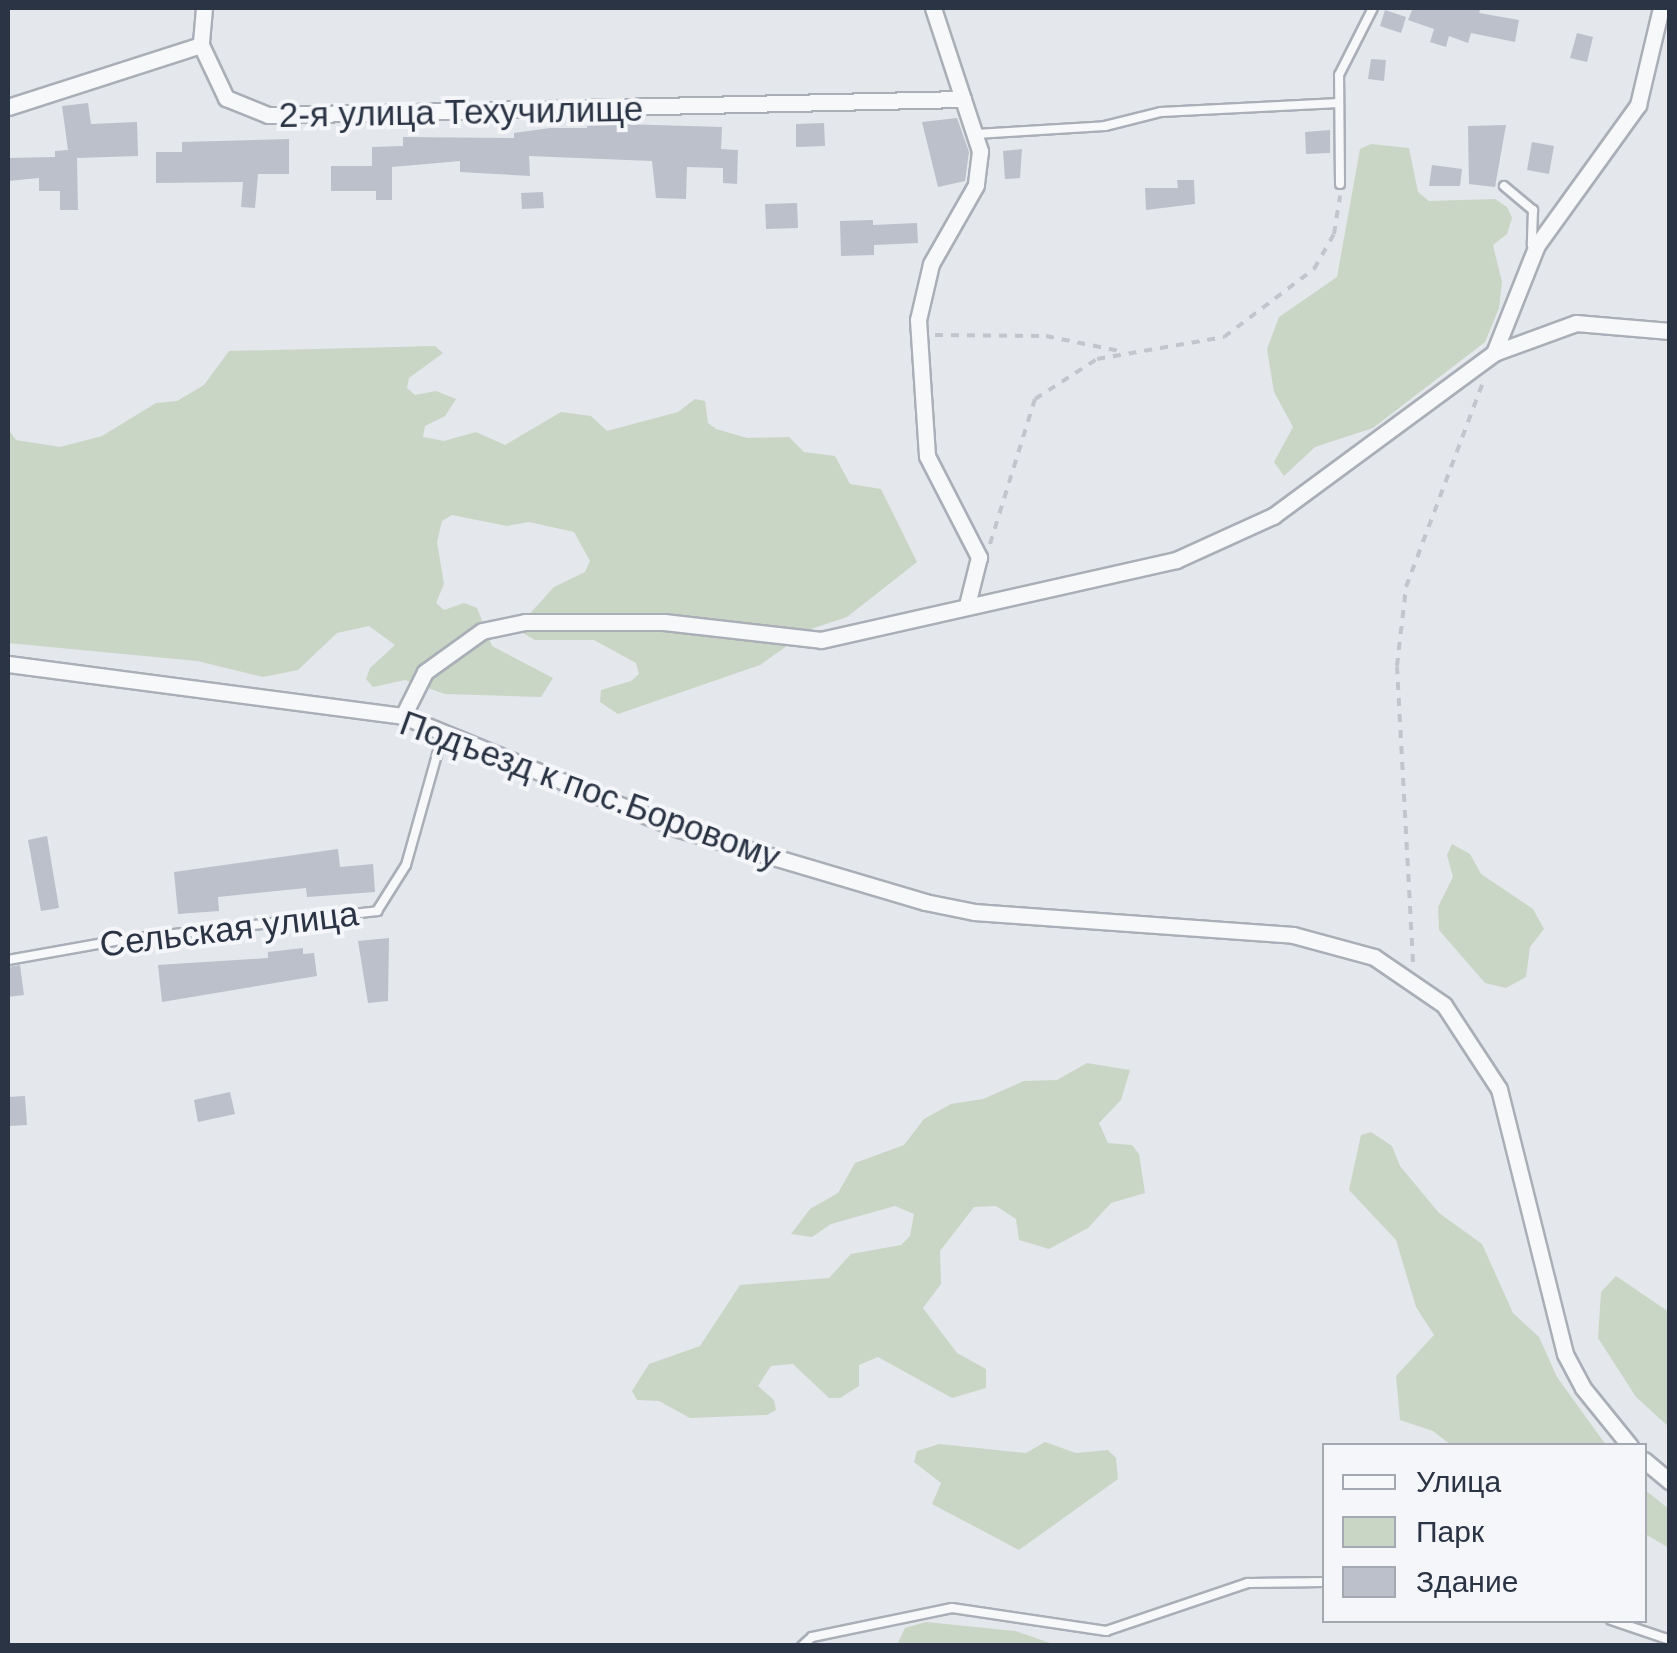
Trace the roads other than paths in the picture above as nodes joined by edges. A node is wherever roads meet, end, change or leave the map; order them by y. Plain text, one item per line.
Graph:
1 (204, 8) edge
2 (933, 8) edge
3 (1373, 8) edge
4 (1661, 8) edge
5 (1662, 40) edge
6 (201, 45) junction
7 (962, 99) junction
8 (1340, 103) junction
9 (8, 107) edge
10 (976, 134) junction
11 (1340, 184) road end
12 (1504, 186) dead end
13 (1530, 259) junction
14 (1670, 331) edge
15 (1494, 353) junction
16 (967, 605) junction
17 (8, 664) edge
18 (403, 716) junction
19 (444, 732) junction
20 (8, 960) edge
21 (1628, 1443) edge
22 (1647, 1463) edge
23 (1670, 1482) edge
24 (1322, 1582) edge
25 (1620, 1623) edge
26 (1670, 1640) edge
27 (802, 1646) edge

1 - 6 street
2 - 7 street
3 - 8 lane
4 - 5 street
5 - 13 street
6 - 7 street, 2-я улица Техучилище
6 - 9 street
7 - 10 street
8 - 10 lane
8 - 11 lane
10 - 16 street
12 - 13 lane
13 - 15 street
14 - 15 street
15 - 16 street
16 - 18 street
17 - 18 street, Подъезд к пос.Боровому
18 - 19 street, Подъезд к пос.Боровому
19 - 20 lane, Сельская улица
19 - 21 street, Подъезд к пос.Боровому
22 - 23 street
24 - 27 lane
25 - 26 lane

